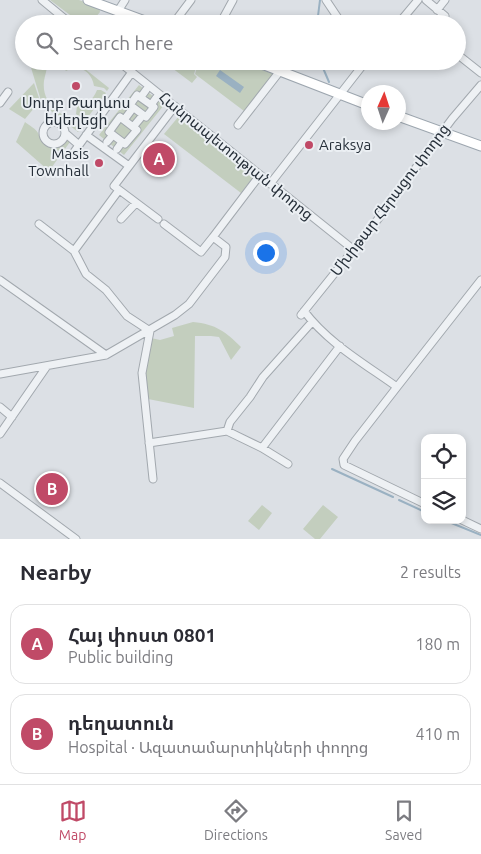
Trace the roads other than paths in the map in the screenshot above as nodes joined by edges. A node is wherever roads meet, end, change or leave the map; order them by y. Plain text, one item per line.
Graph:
1 (42, 0) edge
2 (88, 0) edge
3 (124, 0) edge
4 (190, 0) edge
5 (233, 0) edge
6 (326, 0) edge
7 (418, 0) edge
8 (426, 0) edge
9 (445, 0) edge
10 (437, 10) junction
11 (118, 11) junction
12 (60, 15) edge
13 (129, 15) edge
14 (179, 15) edge
15 (225, 15) edge
16 (336, 15) edge
17 (406, 15) edge
18 (444, 15) edge
19 (466, 61) edge
20 (129, 70) edge
21 (359, 70) edge
22 (280, 71) joint
23 (132, 72) junction
24 (481, 73) edge
25 (481, 86) edge
26 (146, 90) dead end
27 (8, 92) dead end
28 (340, 93) junction
29 (141, 97) junction
30 (156, 98) dead end
31 (361, 102) edge
32 (0, 103) edge
33 (151, 105) junction
34 (175, 106) junction
35 (133, 108) junction
36 (143, 115) junction
37 (406, 119) edge
38 (124, 120) junction
39 (238, 125) dead end
40 (133, 127) junction
41 (442, 132) junction
42 (65, 133) dead end
43 (86, 135) junction
44 (113, 135) junction
45 (107, 142) dead end
46 (122, 142) junction
47 (79, 145) junction
48 (481, 146) edge
49 (117, 149) dead end
50 (74, 152) dead end
51 (129, 166) junction
52 (260, 175) junction
53 (270, 184) junction
54 (119, 190) junction
55 (136, 203) junction
56 (121, 219) dead end
57 (158, 219) dead end
58 (39, 224) dead end
59 (164, 224) dead end
60 (213, 237) junction
61 (354, 250) junction
62 (74, 251) junction
63 (0, 280) edge
64 (481, 280) edge
65 (312, 322) junction
66 (150, 331) junction
67 (340, 346) junction
68 (106, 356) junction
69 (47, 366) junction
70 (0, 374) edge
71 (398, 387) junction
72 (0, 407) edge
73 (12, 416) junction
74 (227, 431) junction
75 (0, 434) edge
76 (149, 444) junction
77 (262, 448) junction
78 (288, 464) dead end
79 (153, 479) dead end
80 (0, 483) edge
81 (421, 502) edge
82 (466, 522) edge
83 (481, 529) edge
84 (76, 539) edge

1 - 12 street
2 - 11 main road
3 - 11 street
4 - 14 street
5 - 15 street
6 - 16 street
7 - 17 street
8 - 10 street
9 - 10 street
10 - 18 street
11 - 13 main road
19 - 24 street
20 - 23 street, Հանրապետության փողոց
21 - 28 street
22 - 28 main road
22 - 39 street
23 - 34 street, Հանրապետության փողոց
23 - 43 street
25 - 41 street, Մխիթար Հերացու փողոց
26 - 29 street
27 - 32 street
28 - 31 main road
28 - 53 street
29 - 33 street
29 - 35 street
30 - 33 street
33 - 36 street
34 - 51 street
34 - 52 street, Հանրապետության փողոց
35 - 36 street
35 - 38 street
36 - 40 street
37 - 41 main road
38 - 40 street
38 - 44 street
40 - 46 street
41 - 48 main road
41 - 61 street, Մխիթար Հերացու փողոց
42 - 47 street
43 - 47 street
43 - 51 street
44 - 45 street
44 - 46 street
46 - 49 street
47 - 50 street
51 - 54 street
52 - 53 street, Հանրապետության փողոց
52 - 60 street
53 - 61 street, Հանրապետության փողոց
54 - 55 street
54 - 62 street
55 - 56 street
55 - 57 street
58 - 62 street
59 - 60 street
60 - 66 street
61 - 65 street, Մխիթար Հերացու փողոց
62 - 66 street
63 - 68 street
64 - 71 street
65 - 67 street
65 - 74 street
66 - 68 street
66 - 76 street
67 - 71 street
67 - 77 street
68 - 69 street
69 - 70 street
69 - 73 street
71 - 81 street
72 - 73 street
73 - 75 street
74 - 76 street
74 - 77 street
76 - 79 street
77 - 78 street
80 - 84 street
82 - 83 street

